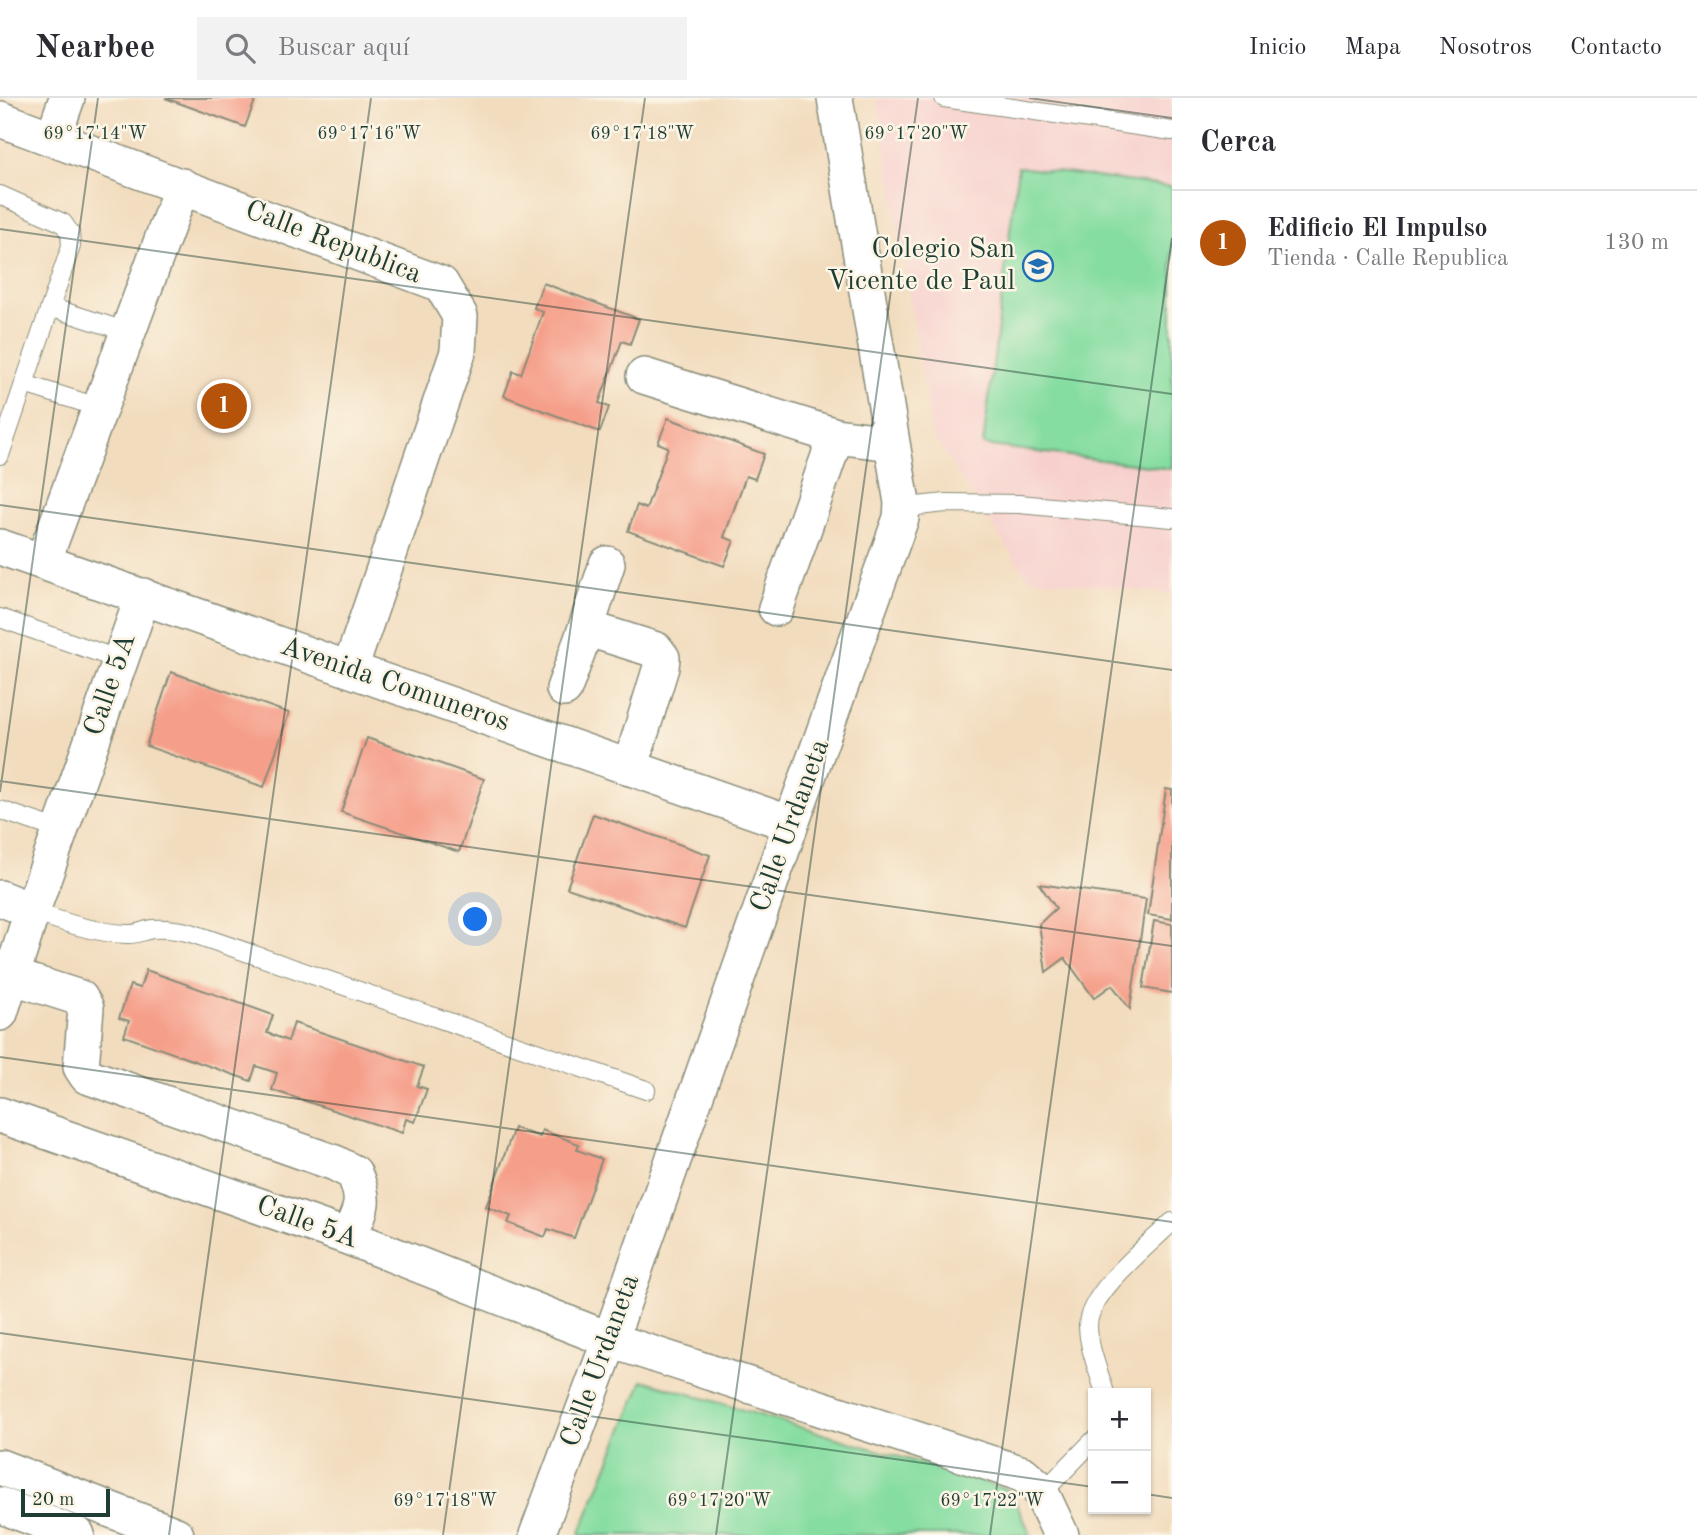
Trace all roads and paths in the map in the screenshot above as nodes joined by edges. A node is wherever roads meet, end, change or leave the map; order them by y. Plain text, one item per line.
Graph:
1 (68, 98) edge
2 (835, 98) edge
3 (944, 98) edge
4 (0, 120) edge
5 (1172, 131) edge
6 (53, 138) junction
7 (181, 187) junction
8 (0, 195) edge
9 (50, 307) junction
10 (128, 332) junction
11 (644, 376) dead end
12 (24, 384) junction
13 (101, 408) junction
14 (836, 436) junction
15 (891, 443) junction
16 (0, 455) edge
17 (901, 518) junction
18 (1172, 518) edge
19 (0, 547) edge
20 (43, 562) junction
21 (607, 564) dead end
22 (143, 596) junction
23 (776, 608) dead end
24 (0, 618) edge
25 (586, 628) junction
26 (120, 660) junction
27 (350, 669) junction
28 (564, 689) dead end
29 (630, 768) junction
30 (0, 810) edge
31 (790, 824) junction
32 (60, 830) junction
33 (16, 904) edge
34 (11, 976) junction
35 (0, 1013) edge
36 (646, 1090) dead end
37 (0, 1115) edge
38 (1172, 1222) edge
39 (348, 1237) junction
40 (610, 1340) junction
41 (1104, 1388) edge
42 (1088, 1446) edge
43 (0, 1467) edge
44 (1042, 1493) junction
45 (0, 1505) edge
46 (77, 1535) edge
47 (176, 1535) edge
48 (537, 1535) edge
49 (1061, 1535) edge

1 - 6 street
2 - 15 street, Calle Urdaneta
3 - 5 lane
4 - 6 street, Calle Republica
6 - 7 street, Calle Republica
7 - 10 street
7 - 27 street, Calle Republica
8 - 9 lane
9 - 10 lane
9 - 12 lane
10 - 13 street
11 - 14 street
12 - 13 lane
12 - 16 lane
13 - 20 street
14 - 15 street
14 - 23 street
15 - 17 street, Calle Urdaneta
17 - 18 lane
17 - 31 street, Calle Urdaneta
19 - 20 street, Avenida Comuneros
20 - 22 street, Avenida Comuneros
21 - 25 street
22 - 26 street, Calle 5A
22 - 27 street, Avenida Comuneros
24 - 26 lane
25 - 28 street
25 - 29 street
26 - 32 street, Calle 5A
27 - 29 street, Avenida Comuneros
29 - 31 street, Avenida Comuneros
30 - 32 lane
31 - 40 street, Calle Urdaneta
32 - 33 street, Calle 5A
33 - 34 street, Calle 5A
33 - 36 lane
34 - 35 street, Calle 5A
34 - 39 street
37 - 39 street, Calle 5A
38 - 41 lane
39 - 40 street, Calle 5A
40 - 44 street, Calle 5A
40 - 48 street, Calle Urdaneta
42 - 44 lane
43 - 47 street
44 - 49 street
45 - 46 street

